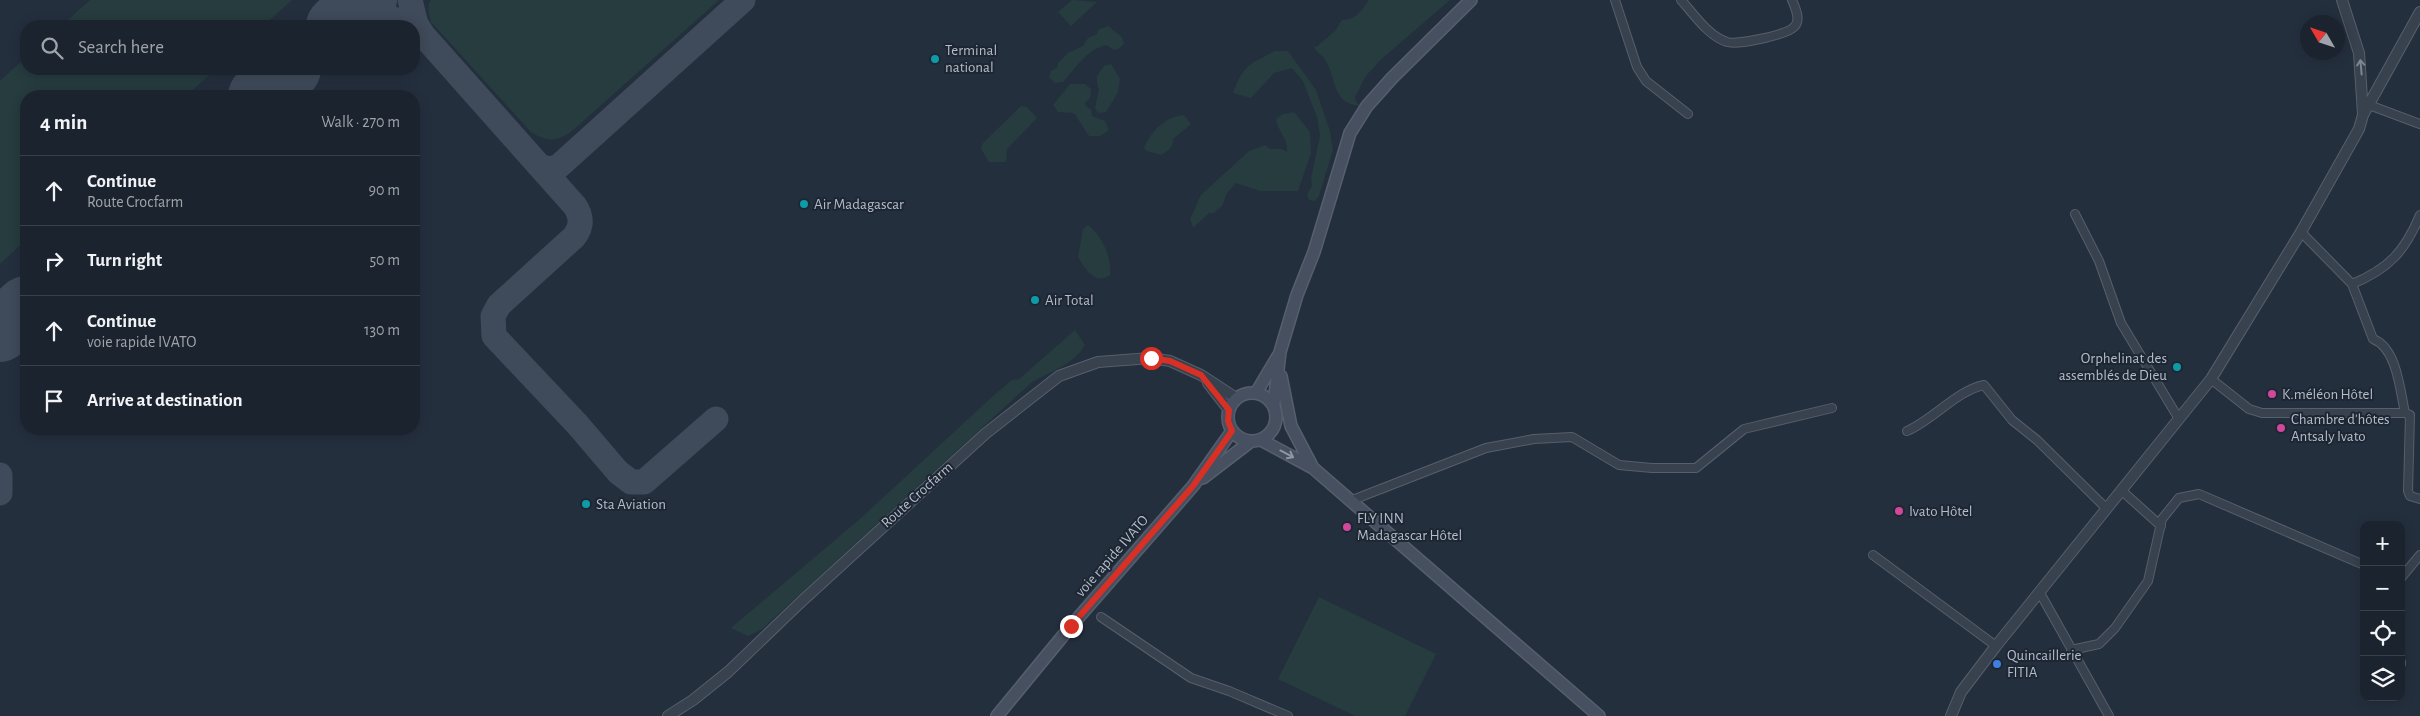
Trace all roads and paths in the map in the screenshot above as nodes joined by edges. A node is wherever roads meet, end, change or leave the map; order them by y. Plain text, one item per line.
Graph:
1 (1471, 0) edge
2 (1615, 0) edge
3 (1682, 0) edge
4 (1792, 0) edge
5 (2342, 0) edge
6 (2420, 12) edge
7 (2369, 105) junction
8 (1688, 114) dead end
9 (2363, 115) junction
10 (2420, 124) edge
11 (2076, 214) dead end
12 (2420, 216) edge
13 (2301, 232) junction
14 (2352, 284) junction
15 (1280, 353) junction
16 (1201, 375) junction
17 (2211, 379) junction
18 (1256, 393) junction
19 (1236, 398) junction
20 (1832, 408) dead end
21 (1275, 409) junction
22 (1229, 410) junction
23 (2405, 413) junction
24 (2179, 419) junction
25 (1232, 431) junction
26 (1906, 431) dead end
27 (1255, 441) junction
28 (1313, 468) junction
29 (1193, 486) junction
30 (2121, 490) junction
31 (2420, 500) edge
32 (1350, 501) junction
33 (2106, 508) junction
34 (2161, 526) junction
35 (1873, 555) dead end
36 (2420, 555) edge
37 (2360, 563) edge
38 (2405, 573) edge
39 (2040, 593) junction
40 (1101, 617) dead end
41 (1996, 646) junction
42 (2071, 650) junction
43 (668, 716) edge
44 (997, 716) edge
45 (1288, 716) edge
46 (1599, 716) edge
47 (1951, 716) edge
48 (2109, 716) edge

1 - 15 main road
2 - 8 street
3 - 4 street
9 -> 5 street
6 - 7 street
7 - 9 street
7 - 10 street
9 - 13 street
11 - 24 street
12 - 14 street
13 - 14 street
13 - 17 street
14 - 23 street
15 - 18 main road
15 - 21 main road
15 - 28 main road
16 - 19 street, Route Crocfarm
16 - 22 street, Route Crocfarm
16 - 43 street, Route Crocfarm
17 - 23 street
17 - 24 street
18 - 19 main road
18 - 21 main road
19 - 22 main road
20 - 32 street
21 - 27 main road
21 - 28 main road
22 - 25 main road
23 - 31 street
24 - 30 street
25 - 27 main road
25 - 29 main road
26 - 33 street
27 -> 28 main road
27 - 29 main road
28 - 32 main road
29 - 44 main road, voie rapide IVATO
30 - 33 street
30 - 34 street
32 - 46 main road
33 - 39 street
34 - 37 street
34 - 42 street
35 - 41 street
36 - 38 street
39 - 41 street
39 - 42 street
40 - 45 street
41 - 47 street
42 - 48 street

